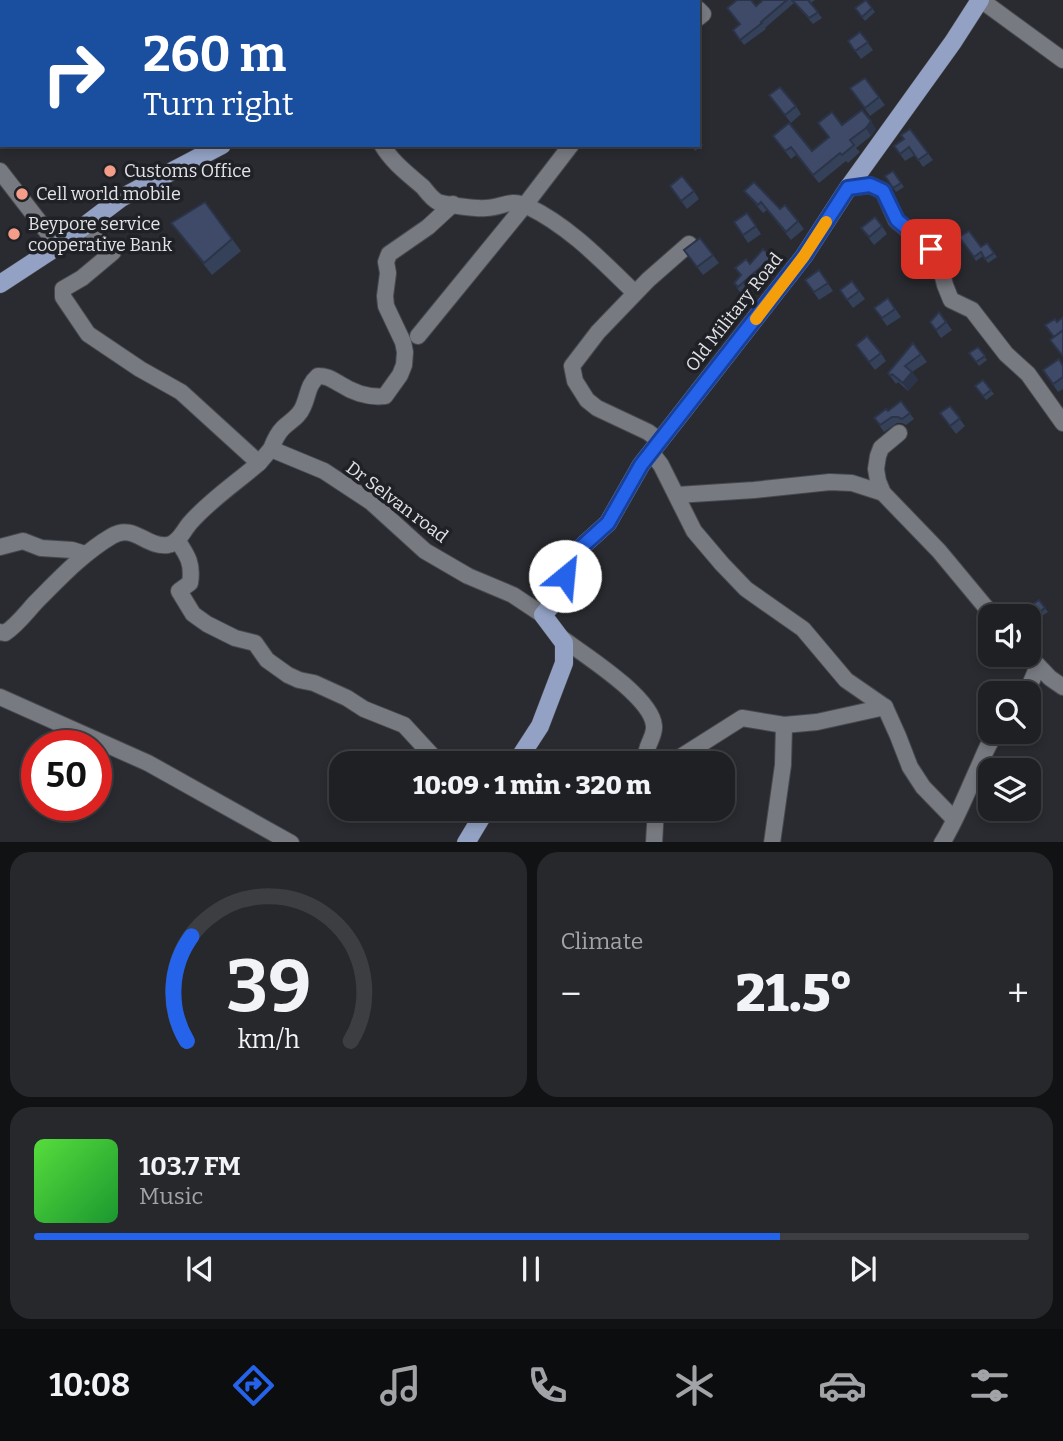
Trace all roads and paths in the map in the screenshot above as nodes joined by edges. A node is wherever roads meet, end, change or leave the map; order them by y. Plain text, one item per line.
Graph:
1 (980, 0) edge
2 (1063, 60) edge
3 (218, 147) edge
4 (570, 147) edge
5 (388, 149) edge
6 (0, 171) edge
7 (848, 188) junction
8 (453, 204) junction
9 (526, 205) junction
10 (81, 229) junction
11 (689, 244) edge
12 (58, 246) junction
13 (0, 284) edge
14 (635, 293) junction
15 (418, 336) dead end
16 (1063, 423) edge
17 (899, 433) dead end
18 (655, 447) junction
19 (271, 449) junction
20 (259, 463) junction
21 (883, 494) junction
22 (677, 495) junction
23 (177, 540) junction
24 (0, 547) edge
25 (85, 554) junction
26 (983, 604) edge
27 (543, 615) junction
28 (0, 632) edge
29 (562, 640) junction
30 (1039, 667) edge
31 (1063, 687) edge
32 (0, 697) edge
33 (885, 707) junction
34 (784, 725) junction
35 (990, 744) edge
36 (428, 751) edge
37 (524, 751) edge
38 (646, 751) edge
39 (690, 751) edge
40 (954, 819) junction
41 (479, 821) edge
42 (655, 821) edge
43 (290, 842) edge
44 (466, 842) edge
45 (654, 842) edge
46 (772, 842) edge
47 (942, 842) edge

1 - 2 street
1 - 7 main road, Old Military Road
3 - 10 main road
4 - 9 street
5 - 8 street
6 - 12 street
7 - 16 street
7 - 18 main road, Old Military Road
8 - 9 street
8 - 19 street
9 - 14 street
9 - 15 street
10 - 12 main road
10 - 20 street
11 - 14 street
12 - 13 main road
14 - 18 street
17 - 21 street
18 - 22 street
18 - 27 main road, Old Military Road
19 - 20 street
19 - 27 street, Dr Selvan road
20 - 23 street
21 - 22 street
21 - 26 street
22 - 33 street
23 - 25 street
23 - 36 street
24 - 25 street
25 - 28 street
27 - 29 main road
29 - 37 main road
29 - 38 street
30 - 31 street
32 - 43 street
33 - 34 street
33 - 40 street
34 - 39 street
34 - 46 street
35 - 40 street
40 - 47 street
41 - 44 main road
42 - 45 street

